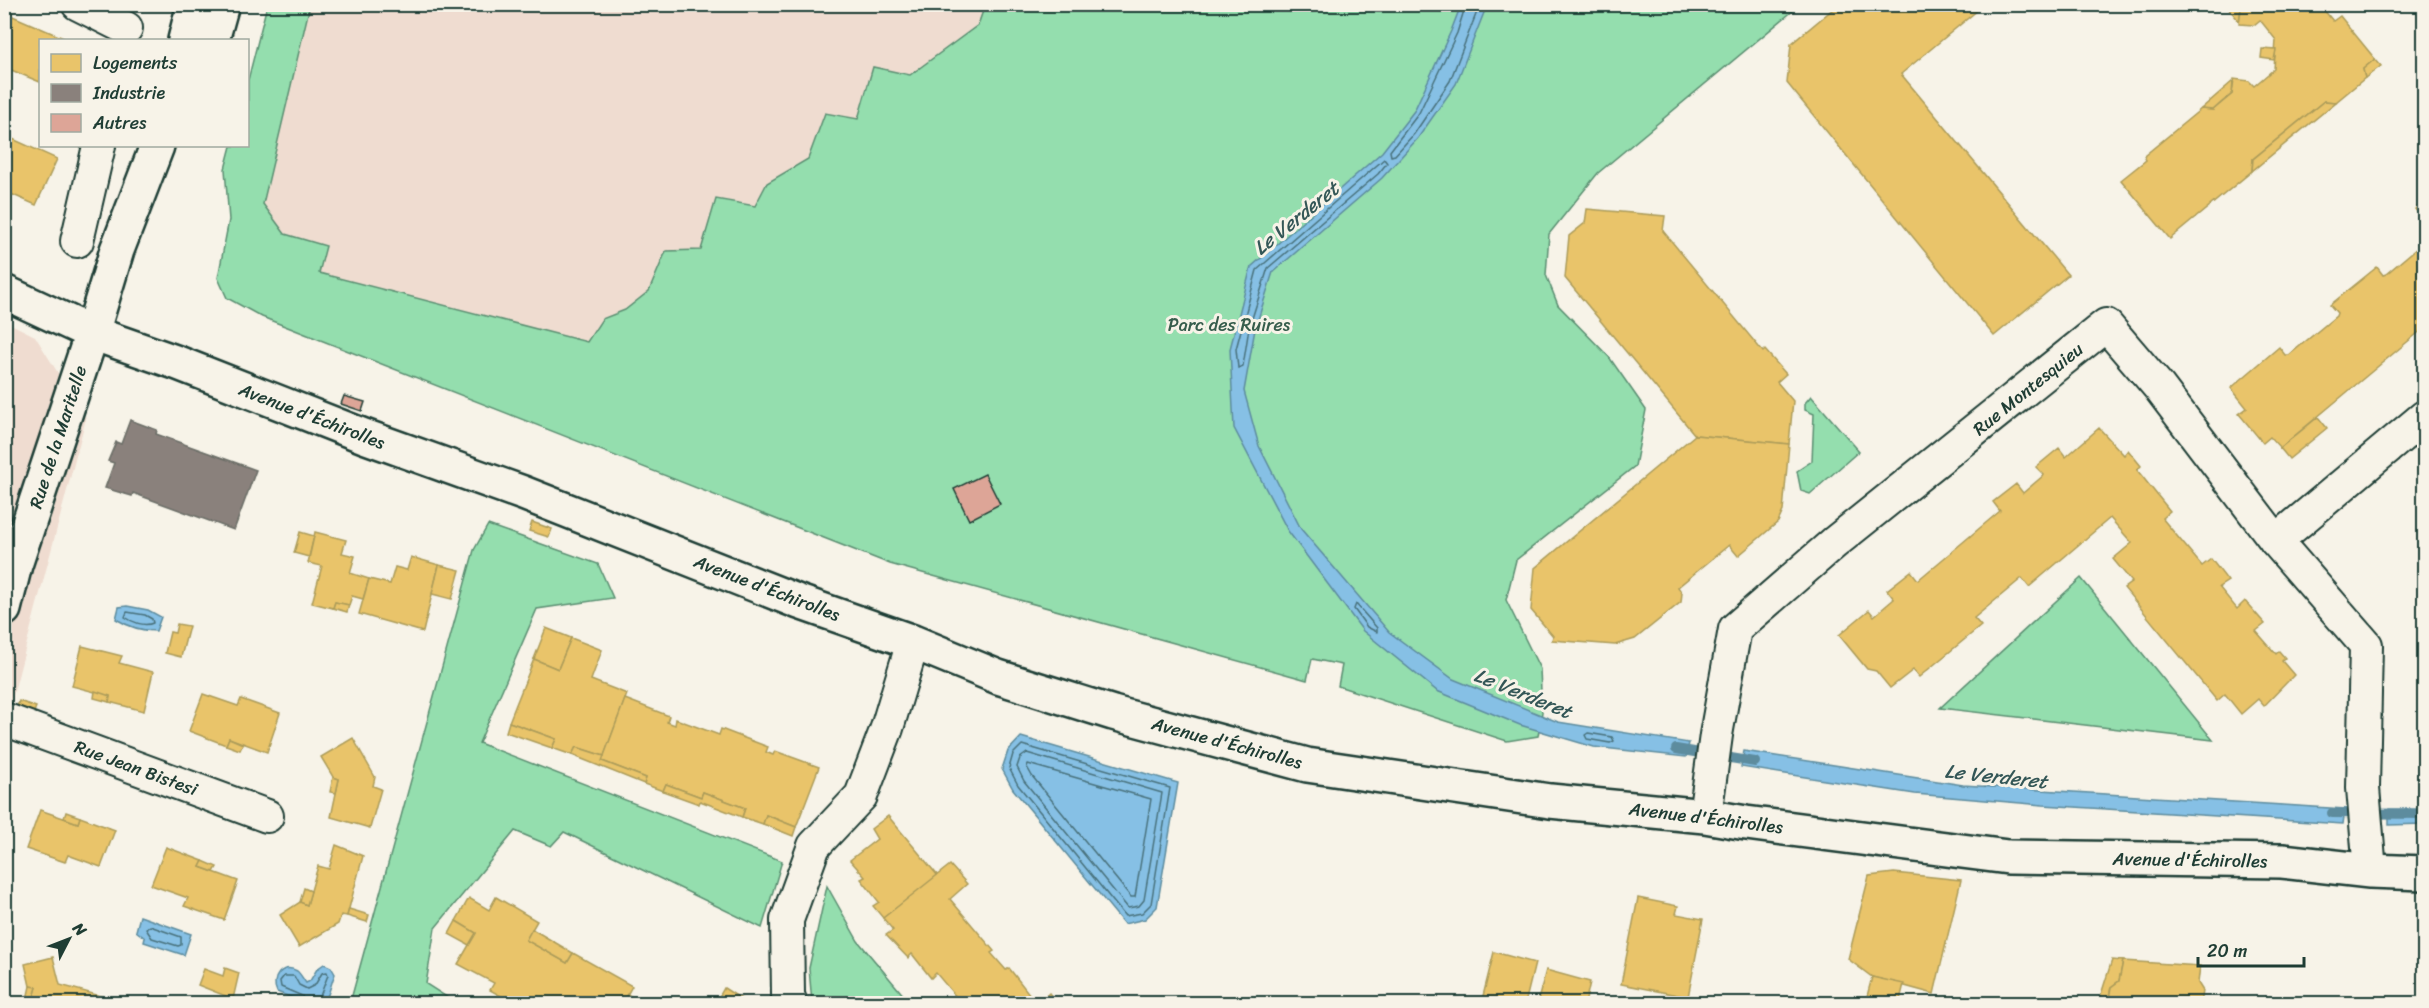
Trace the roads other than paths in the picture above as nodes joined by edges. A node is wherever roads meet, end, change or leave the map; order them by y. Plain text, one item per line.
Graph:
1 (78, 4) edge
2 (194, 4) edge
3 (222, 4) edge
4 (127, 24) edge
5 (185, 39) edge
6 (212, 39) edge
7 (99, 147) edge
8 (157, 147) edge
9 (182, 147) edge
10 (77, 242) dead end
11 (4, 292) edge
12 (92, 333) junction
13 (2424, 417) edge
14 (2276, 540) junction
15 (4, 609) edge
16 (913, 642) junction
17 (4, 719) edge
18 (267, 816) dead end
19 (1705, 816) junction
20 (2369, 858) junction
21 (2424, 873) edge
22 (791, 1004) edge

1 - 4 street
2 - 5 street
3 - 6 street
7 - 10 street
8 - 12 street
9 - 12 street
11 - 12 street, Avenue d'Échirolles
12 - 15 street, Rue de la Maritelle
12 - 16 street, Avenue d'Échirolles
13 - 14 street
14 - 19 street, Rue Montesquieu
14 - 20 street
16 - 19 street, Avenue d'Échirolles
16 - 22 street
17 - 18 street, Rue Jean Bistesi
19 - 20 street, Avenue d'Échirolles
20 - 21 street, Avenue d'Échirolles

